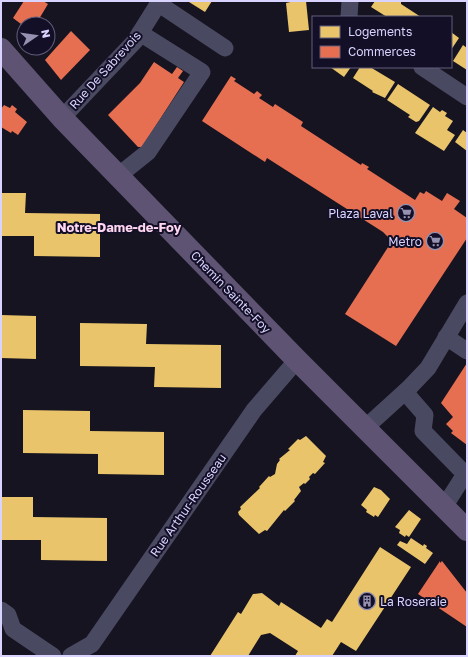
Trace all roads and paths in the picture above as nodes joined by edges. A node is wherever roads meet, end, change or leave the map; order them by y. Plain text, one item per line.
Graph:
1 (350, 1) edge
2 (159, 2) edge
3 (349, 16) edge
4 (140, 33) junction
5 (225, 48) dead end
6 (1, 49) edge
7 (424, 68) edge
8 (467, 97) edge
9 (62, 118) junction
10 (118, 176) junction
11 (467, 303) edge
12 (446, 337) junction
13 (467, 351) edge
14 (297, 360) junction
15 (405, 392) junction
16 (364, 428) junction
17 (466, 473) edge
18 (444, 507) junction
19 (467, 530) edge
20 (1, 610) edge
21 (7, 627) edge
22 (94, 650) edge
23 (53, 656) edge
24 (71, 656) edge

1 - 3 street
2 - 4 street, Rue De Sabrevois
2 - 5 street
4 - 9 street, Rue De Sabrevois
4 - 10 street
6 - 9 main road, Chemin Sainte-Foy
7 - 8 street
9 - 10 main road, Chemin Sainte-Foy
10 - 14 main road, Chemin Sainte-Foy
11 - 12 street
12 - 13 street
12 - 15 street
14 - 16 main road, Chemin Sainte-Foy
14 - 22 street, Rue Arthur-Rousseau
15 - 16 street
15 - 17 street
16 - 18 main road, Chemin Sainte-Foy
17 - 18 street
18 - 19 main road, Chemin Sainte-Foy
20 - 21 street
21 - 23 street
22 - 24 street

